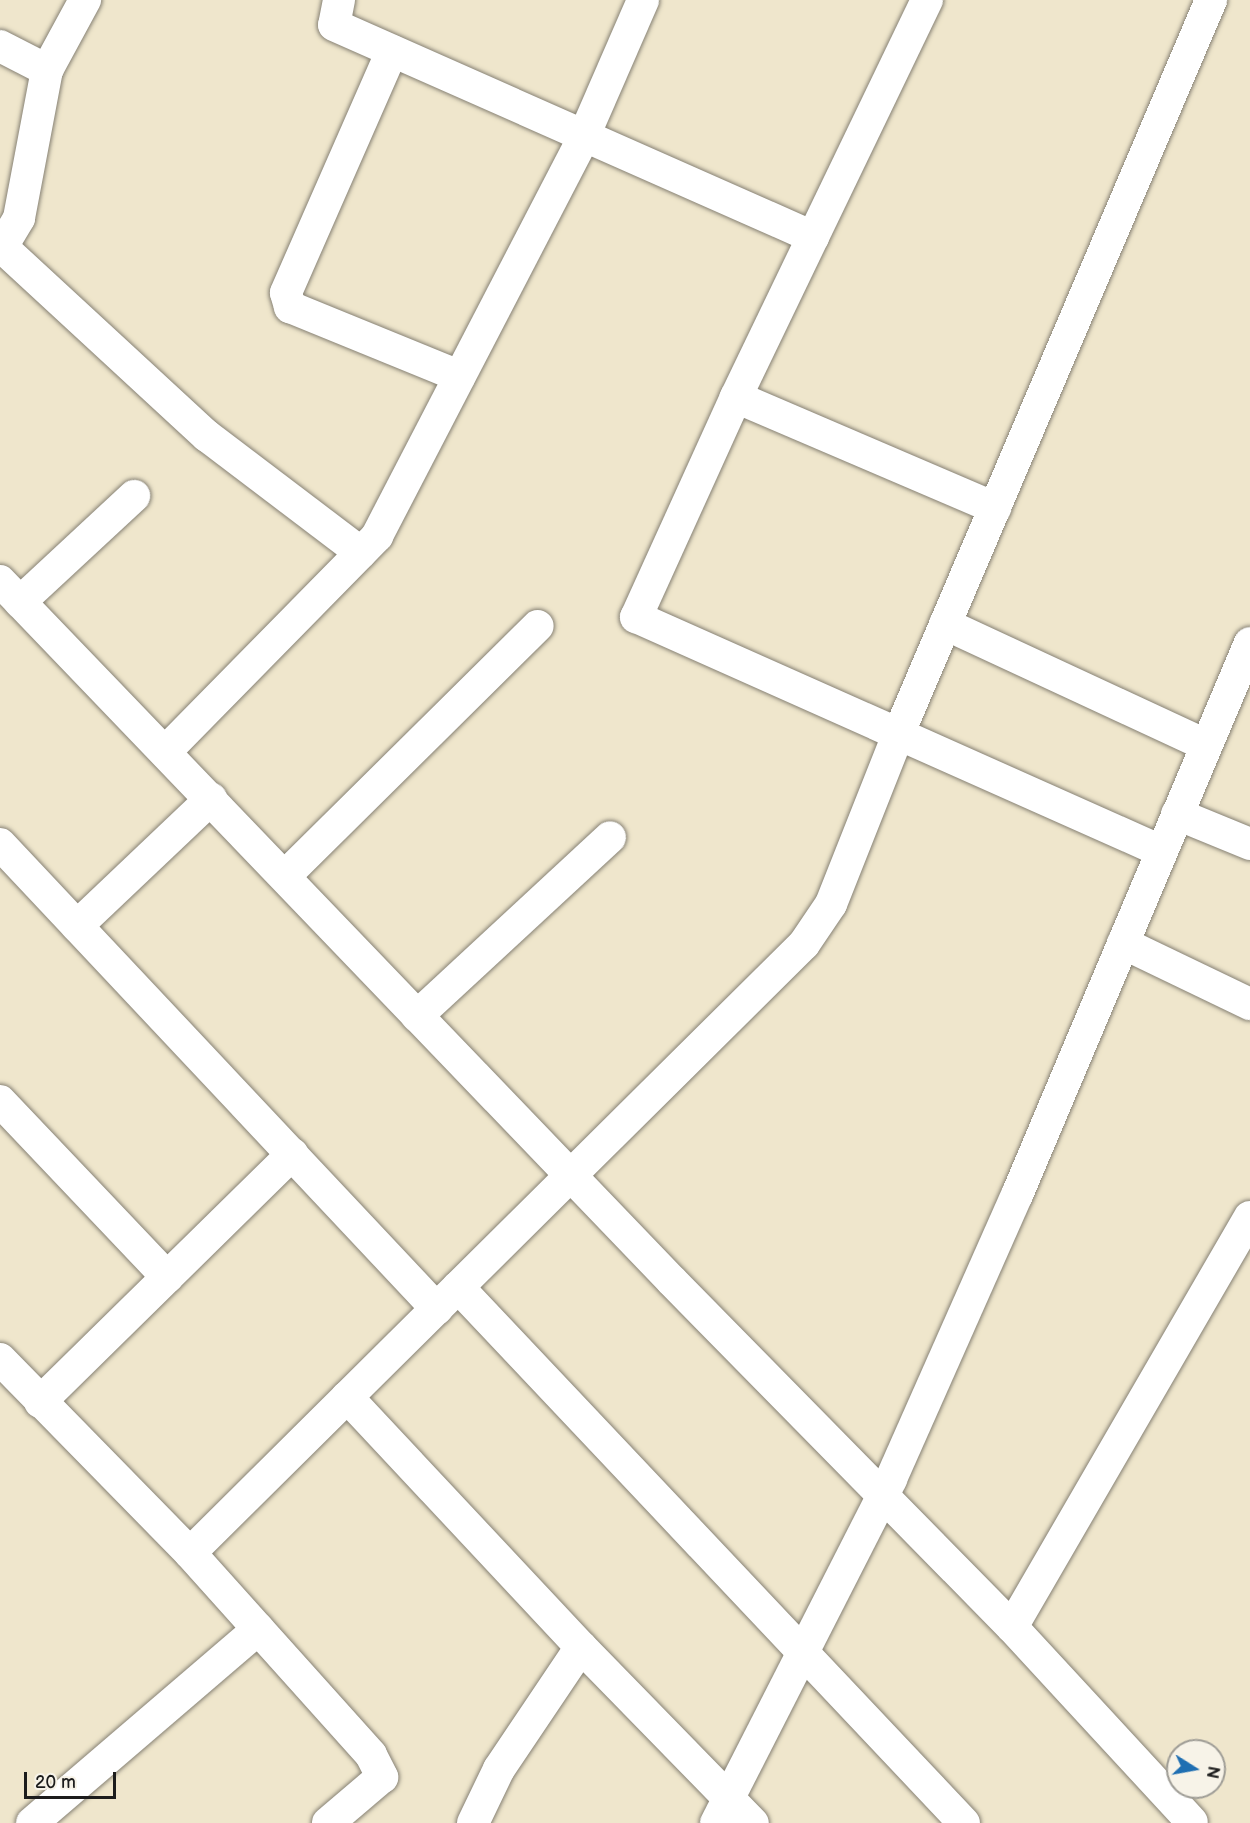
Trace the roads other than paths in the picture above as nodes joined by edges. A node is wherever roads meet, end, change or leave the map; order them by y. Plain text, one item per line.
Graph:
1 (85, 0) edge
2 (339, 0) edge
3 (643, 0) edge
4 (927, 0) edge
5 (1211, 0) edge
6 (0, 46) edge
7 (392, 51) junction
8 (47, 70) junction
9 (584, 136) junction
10 (11, 189) edge
11 (813, 237) junction
12 (1, 249) edge
13 (459, 376) junction
14 (736, 397) junction
15 (134, 496) dead end
16 (995, 508) junction
17 (361, 553) junction
18 (10, 591) edge
19 (945, 624) junction
20 (538, 626) dead end
21 (1250, 643) edge
22 (898, 735) junction
23 (1206, 745) junction
24 (165, 752) junction
25 (211, 799) junction
26 (1177, 814) junction
27 (610, 837) dead end
28 (0, 844) edge
29 (1250, 844) edge
30 (1161, 851) junction
31 (286, 875) junction
32 (77, 926) junction
33 (1123, 943) junction
34 (1250, 1004) edge
35 (417, 1016) junction
36 (0, 1101) edge
37 (292, 1154) junction
38 (571, 1176) junction
39 (1250, 1218) edge
40 (167, 1277) junction
41 (447, 1298) junction
42 (0, 1359) edge
43 (347, 1397) junction
44 (40, 1402) junction
45 (884, 1495) junction
46 (190, 1553) junction
47 (1012, 1627) junction
48 (258, 1629) junction
49 (581, 1647) junction
50 (805, 1651) junction
51 (723, 1811) edge
52 (1192, 1822) edge
53 (32, 1823) edge
54 (328, 1823) edge
55 (473, 1823) edge
56 (753, 1823) edge
57 (964, 1823) edge

1 - 8 street
2 - 7 street
3 - 9 street
4 - 11 street
5 - 16 street
6 - 8 street
7 - 9 street
7 - 13 street
8 - 10 street
9 - 11 street
9 - 13 street
10 - 12 street
11 - 14 street
12 - 17 street
13 - 17 street
14 - 16 street
14 - 22 street
15 - 18 street
16 - 19 street
17 - 24 street
18 - 24 street
19 - 22 street
19 - 23 street
20 - 31 street
21 - 23 street
22 - 30 street
22 - 38 street
23 - 26 street
24 - 25 street
25 - 31 street
25 - 32 street
26 - 29 street
26 - 30 street
27 - 35 street
28 - 32 street
30 - 33 street
31 - 35 street
32 - 37 street
33 - 34 street
33 - 45 street
35 - 38 street
36 - 40 street
37 - 40 street
37 - 41 street
38 - 41 street
38 - 45 street
39 - 47 street
40 - 44 street
41 - 43 street
41 - 50 street
42 - 44 street
43 - 46 street
43 - 49 street
44 - 46 street
45 - 47 street
45 - 50 street
46 - 48 street
47 - 52 street
48 - 53 street
48 - 54 street
49 - 51 street
49 - 55 street
50 - 51 street
50 - 57 street
51 - 56 street

